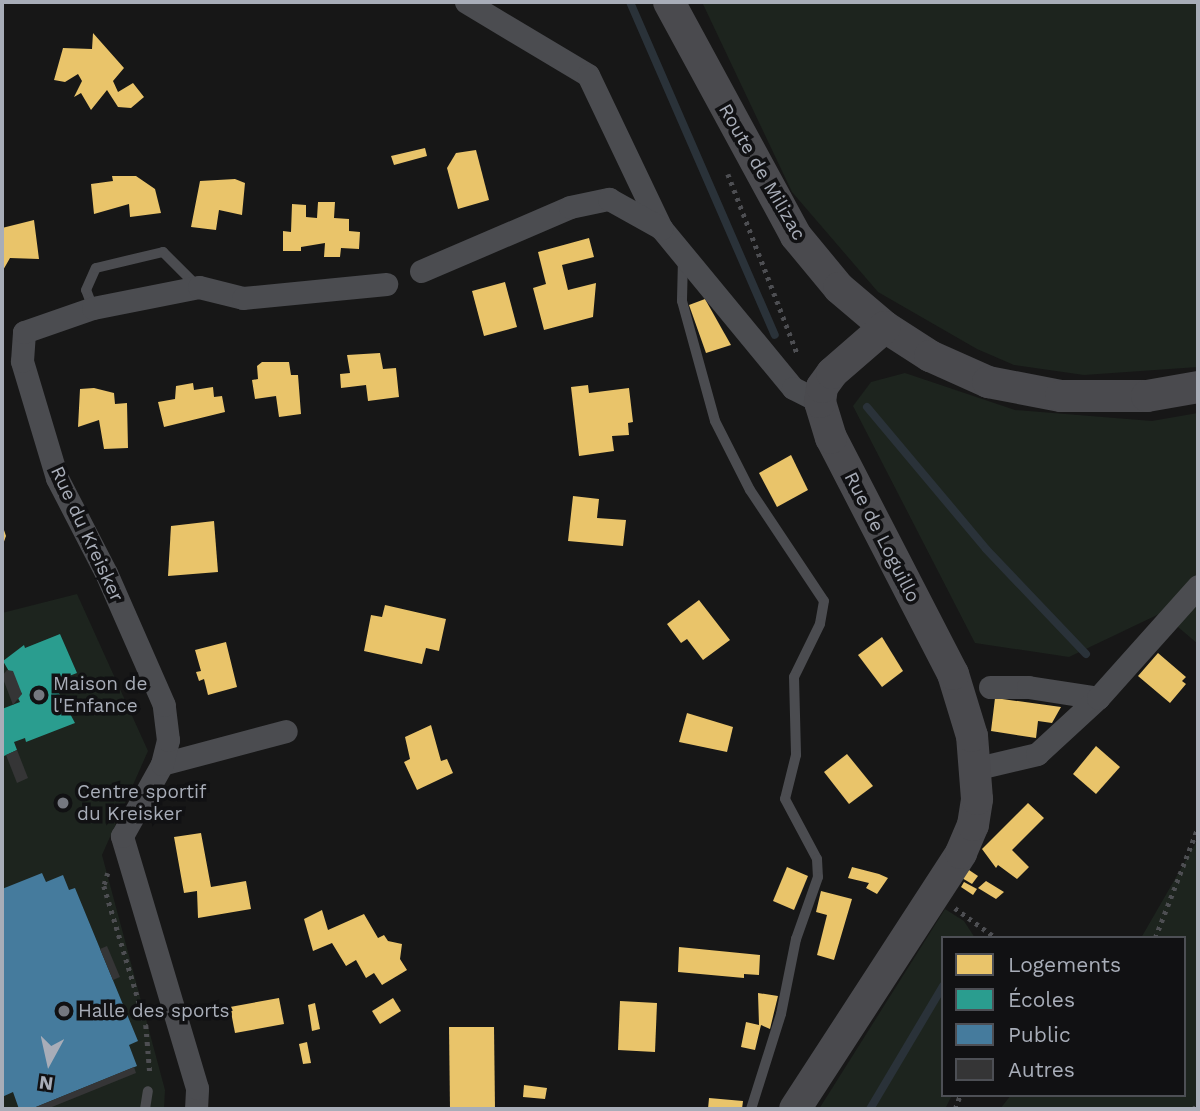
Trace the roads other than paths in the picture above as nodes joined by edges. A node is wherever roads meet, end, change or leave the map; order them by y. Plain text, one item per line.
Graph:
1 (466, 2) edge
2 (669, 2) edge
3 (661, 228) junction
4 (684, 256) junction
5 (421, 271) dead end
6 (386, 284) dead end
7 (199, 287) junction
8 (93, 308) junction
9 (885, 327) junction
10 (1198, 387) edge
11 (820, 402) junction
12 (1198, 586) edge
13 (990, 687) dead end
14 (1098, 698) junction
15 (286, 730) dead end
16 (162, 764) junction
17 (978, 768) junction
18 (148, 1091) road end
19 (145, 1109) edge
20 (196, 1109) edge
21 (751, 1109) edge
22 (795, 1109) edge

1 - 3 street
2 - 9 street, Route de Milizac
3 - 4 street
3 - 5 street
4 - 11 street
4 - 21 lane
6 - 7 street, Rue du Kreisker
7 - 8 street, Rue du Kreisker
7 - 8 lane
8 - 16 street, Rue du Kreisker
9 - 10 street, Route de Milizac
9 - 11 street
11 - 17 street, Rue de Loguillo
12 - 14 street
13 - 14 street
14 - 17 street
15 - 16 street
16 - 20 street, Rue du Kreisker
17 - 22 street, Rue de Loguillo
18 - 19 lane

